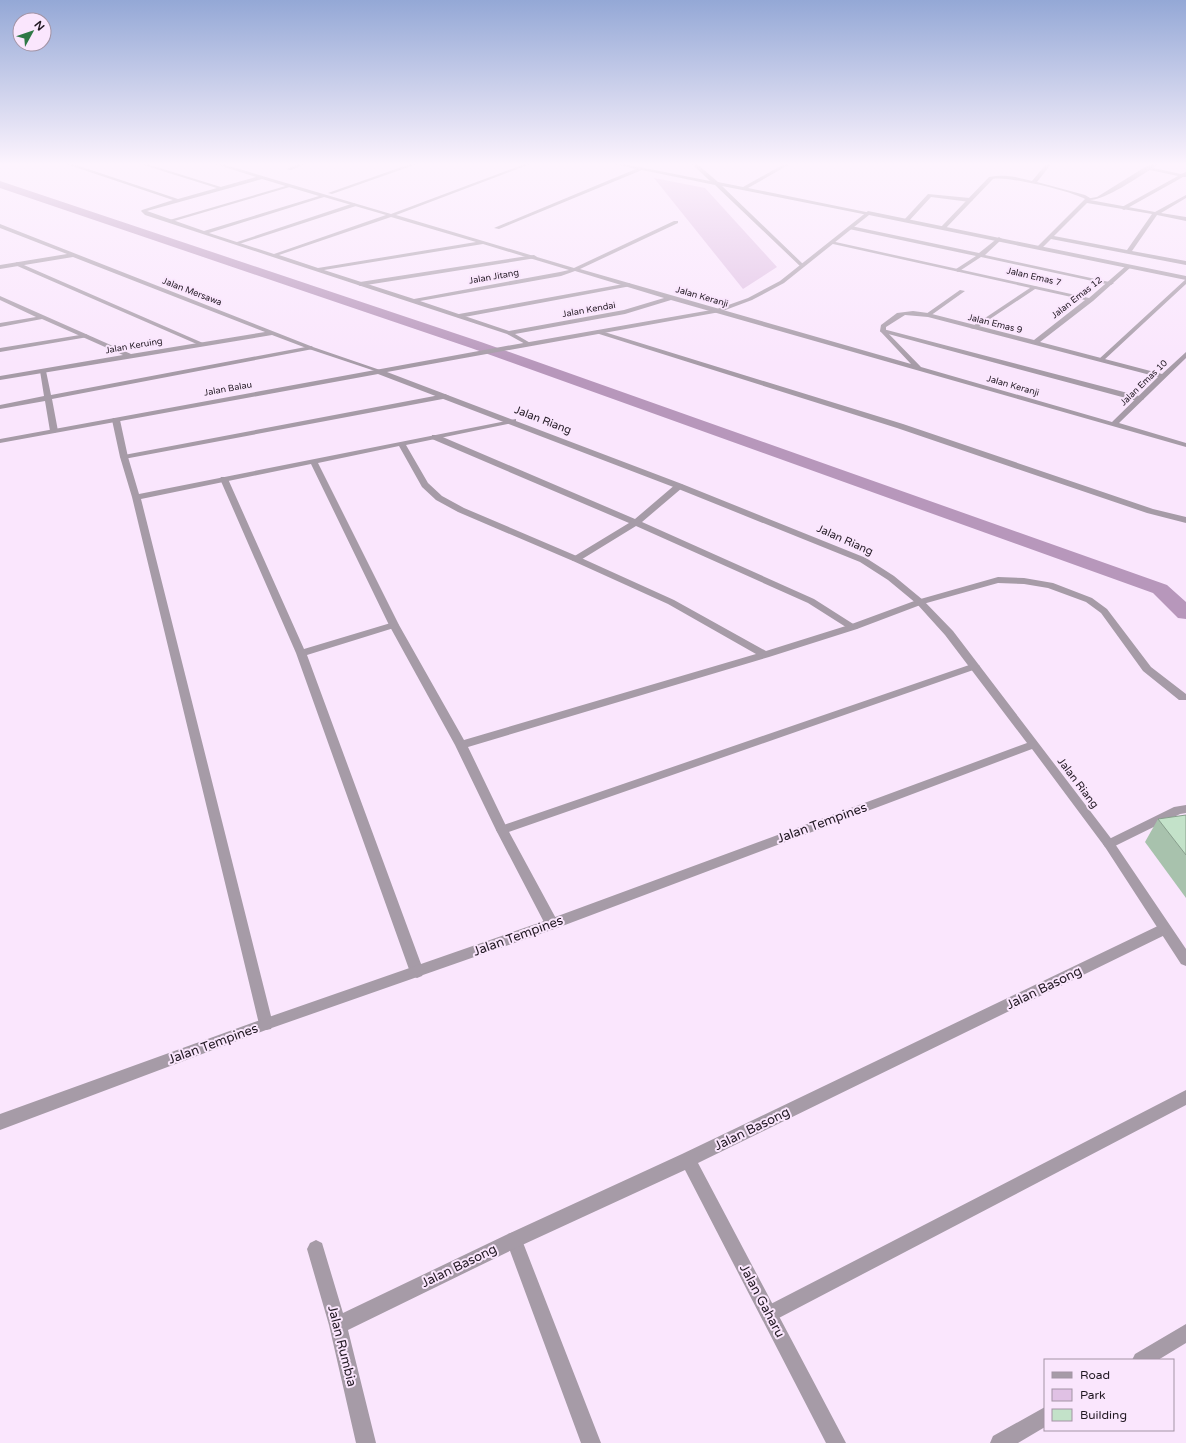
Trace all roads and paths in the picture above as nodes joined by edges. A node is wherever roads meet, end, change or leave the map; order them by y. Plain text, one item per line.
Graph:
1 (10, 230) edge
2 (200, 230) edge
3 (211, 230) edge
4 (275, 230) edge
5 (349, 230) edge
6 (442, 230) edge
7 (658, 230) edge
8 (765, 230) edge
9 (848, 230) edge
10 (862, 230) edge
11 (956, 230) edge
12 (1057, 230) edge
13 (1143, 230) edge
14 (206, 232) junction
15 (1050, 237) junction
16 (999, 239) junction
17 (483, 242) junction
18 (832, 242) junction
19 (237, 243) junction
20 (1040, 247) junction
21 (1128, 252) junction
22 (73, 255) junction
23 (275, 255) junction
24 (981, 255) junction
25 (534, 257) junction
26 (1186, 263) edge
27 (17, 264) junction
28 (801, 265) junction
29 (1129, 266) junction
30 (0, 267) edge
31 (576, 269) junction
32 (317, 270) junction
33 (958, 270) junction
34 (1186, 278) edge
35 (1186, 281) edge
36 (1111, 283) junction
37 (360, 284) junction
38 (629, 285) junction
39 (1035, 287) junction
40 (962, 291) dead end
41 (0, 298) edge
42 (671, 298) junction
43 (1091, 300) junction
44 (413, 301) junction
45 (718, 311) junction
46 (928, 315) junction
47 (459, 316) junction
48 (44, 317) junction
49 (0, 325) edge
50 (973, 328) junction
51 (883, 331) junction
52 (598, 332) junction
53 (272, 333) junction
54 (508, 333) junction
55 (86, 336) junction
56 (1035, 343) junction
57 (202, 344) junction
58 (530, 344) junction
59 (311, 348) junction
60 (0, 350) edge
61 (1186, 354) edge
62 (130, 356) junction
63 (1101, 360) junction
64 (919, 369) junction
65 (43, 371) junction
66 (380, 371) junction
67 (1163, 376) junction
68 (0, 378) edge
69 (446, 396) junction
70 (48, 399) junction
71 (1140, 400) junction
72 (0, 407) edge
73 (116, 420) junction
74 (513, 421) junction
75 (1114, 424) junction
76 (54, 431) junction
77 (436, 437) junction
78 (0, 441) edge
79 (401, 444) junction
80 (1186, 445) edge
81 (124, 457) junction
82 (313, 462) junction
83 (224, 479) junction
84 (679, 486) junction
85 (136, 496) junction
86 (1186, 520) edge
87 (636, 523) junction
88 (576, 559) junction
89 (920, 602) junction
90 (394, 625) junction
91 (853, 627) junction
92 (301, 653) junction
93 (765, 655) junction
94 (975, 666) junction
95 (1183, 697) dead end
96 (1034, 744) junction
97 (461, 745) junction
98 (1186, 808) edge
99 (502, 830) junction
100 (1109, 844) junction
101 (552, 924) junction
102 (1164, 929) junction
103 (1186, 960) edge
104 (417, 972) junction
105 (266, 1024) junction
106 (1186, 1097) edge
107 (0, 1122) edge
108 (688, 1160) junction
109 (514, 1240) junction
110 (316, 1249) dead end
111 (769, 1314) junction
112 (338, 1325) junction
113 (1186, 1334) edge
114 (1143, 1359) edge
115 (1044, 1417) edge
116 (366, 1443) edge
117 (591, 1443) edge
118 (836, 1443) edge
119 (1000, 1443) edge

1 - 22 street, Jalan Mersawa
2 - 14 street
3 - 14 street
4 - 19 street
5 - 23 street
6 - 17 street, Jalan Keranji
7 - 31 street, Jalan Jitang
8 - 28 street
9 - 18 street
10 - 24 street
11 - 16 street
12 - 15 street
13 - 21 street
14 - 19 street
15 - 20 street
15 - 21 street
16 - 20 street
16 - 24 street
17 - 25 street, Jalan Keranji
17 - 32 street
18 - 28 street
18 - 33 street, Jalan Emas 7
19 - 23 street
20 - 29 street
21 - 26 street
22 - 27 street
22 - 53 street, Jalan Mersawa
23 - 32 street
24 - 33 street
24 - 36 street
25 - 31 street, Jalan Keranji
25 - 37 street
27 - 30 street
27 - 57 street
28 - 45 street
29 - 34 street
29 - 36 street, Jalan Emas 12
31 - 38 street, Jalan Keranji
31 - 44 street, Jalan Jitang
32 - 37 street
33 - 39 street, Jalan Emas 7
35 - 63 street
36 - 43 street, Jalan Emas 12
37 - 44 street
38 - 42 street, Jalan Keranji
38 - 47 street
39 - 43 street, Jalan Emas 7
39 - 50 street
40 - 46 street
41 - 48 street
42 - 45 street, Jalan Keranji
42 - 54 street, Jalan Kendai
43 - 56 street, Jalan Emas 12
44 - 47 street
45 - 52 street, Jalan Balau
45 - 64 street, Jalan Keranji
46 - 50 street, Jalan Emas 9
46 - 51 street, Jalan Emas 9
47 - 54 street
48 - 49 street
48 - 55 street
50 - 56 street, Jalan Emas 9
51 - 64 street
51 - 71 street
52 - 58 street, Jalan Balau
52 - 86 street
53 - 57 street, Jalan Keruing
53 - 59 street, Jalan Mersawa
54 - 58 street
55 - 60 street
55 - 62 street
56 - 63 street, Jalan Emas 9
57 - 62 street, Jalan Keruing
58 - 66 street, Jalan Balau
59 - 66 street, Jalan Mersawa
59 - 70 street
61 - 67 street, Jalan Emas 10
62 - 65 street, Jalan Keruing
63 - 67 street, Jalan Emas 9
64 - 75 street, Jalan Keranji
65 - 68 street, Jalan Keruing
65 - 70 street
66 - 69 street, Jalan Riang
66 - 73 street, Jalan Balau
67 - 71 street, Jalan Emas 10
69 - 74 street, Jalan Riang
69 - 81 street
70 - 72 street
70 - 76 street
71 - 75 street, Jalan Emas 10
73 - 76 street, Jalan Balau
73 - 81 street
74 - 77 street
74 - 84 street, Jalan Riang
75 - 80 street, Jalan Keranji
76 - 78 street, Jalan Balau
77 - 79 street
77 - 87 street
79 - 82 street
79 - 88 street
81 - 85 street
82 - 83 street
82 - 90 street
83 - 85 street
83 - 92 street
84 - 87 street
84 - 89 street, Jalan Riang
85 - 105 street
87 - 88 street
87 - 91 street
88 - 93 street
89 - 91 street
89 - 94 street, Jalan Riang
89 - 95 street
90 - 92 street
90 - 97 street
91 - 93 street
92 - 104 street
93 - 97 street
94 - 96 street, Jalan Riang
94 - 99 street
96 - 100 street, Jalan Riang
96 - 101 street, Jalan Tempines
97 - 99 street
98 - 100 street
99 - 101 street
100 - 102 street, Jalan Riang
101 - 104 street, Jalan Tempines
102 - 103 street, Jalan Riang
102 - 108 street, Jalan Basong
104 - 105 street, Jalan Tempines
105 - 107 street, Jalan Tempines
106 - 111 street
108 - 109 street, Jalan Basong
108 - 111 street, Jalan Gaharu
109 - 112 street, Jalan Basong
109 - 117 street
110 - 112 street, Jalan Rumbia
111 - 118 street, Jalan Gaharu
112 - 116 street, Jalan Rumbia
113 - 114 street
115 - 119 street

